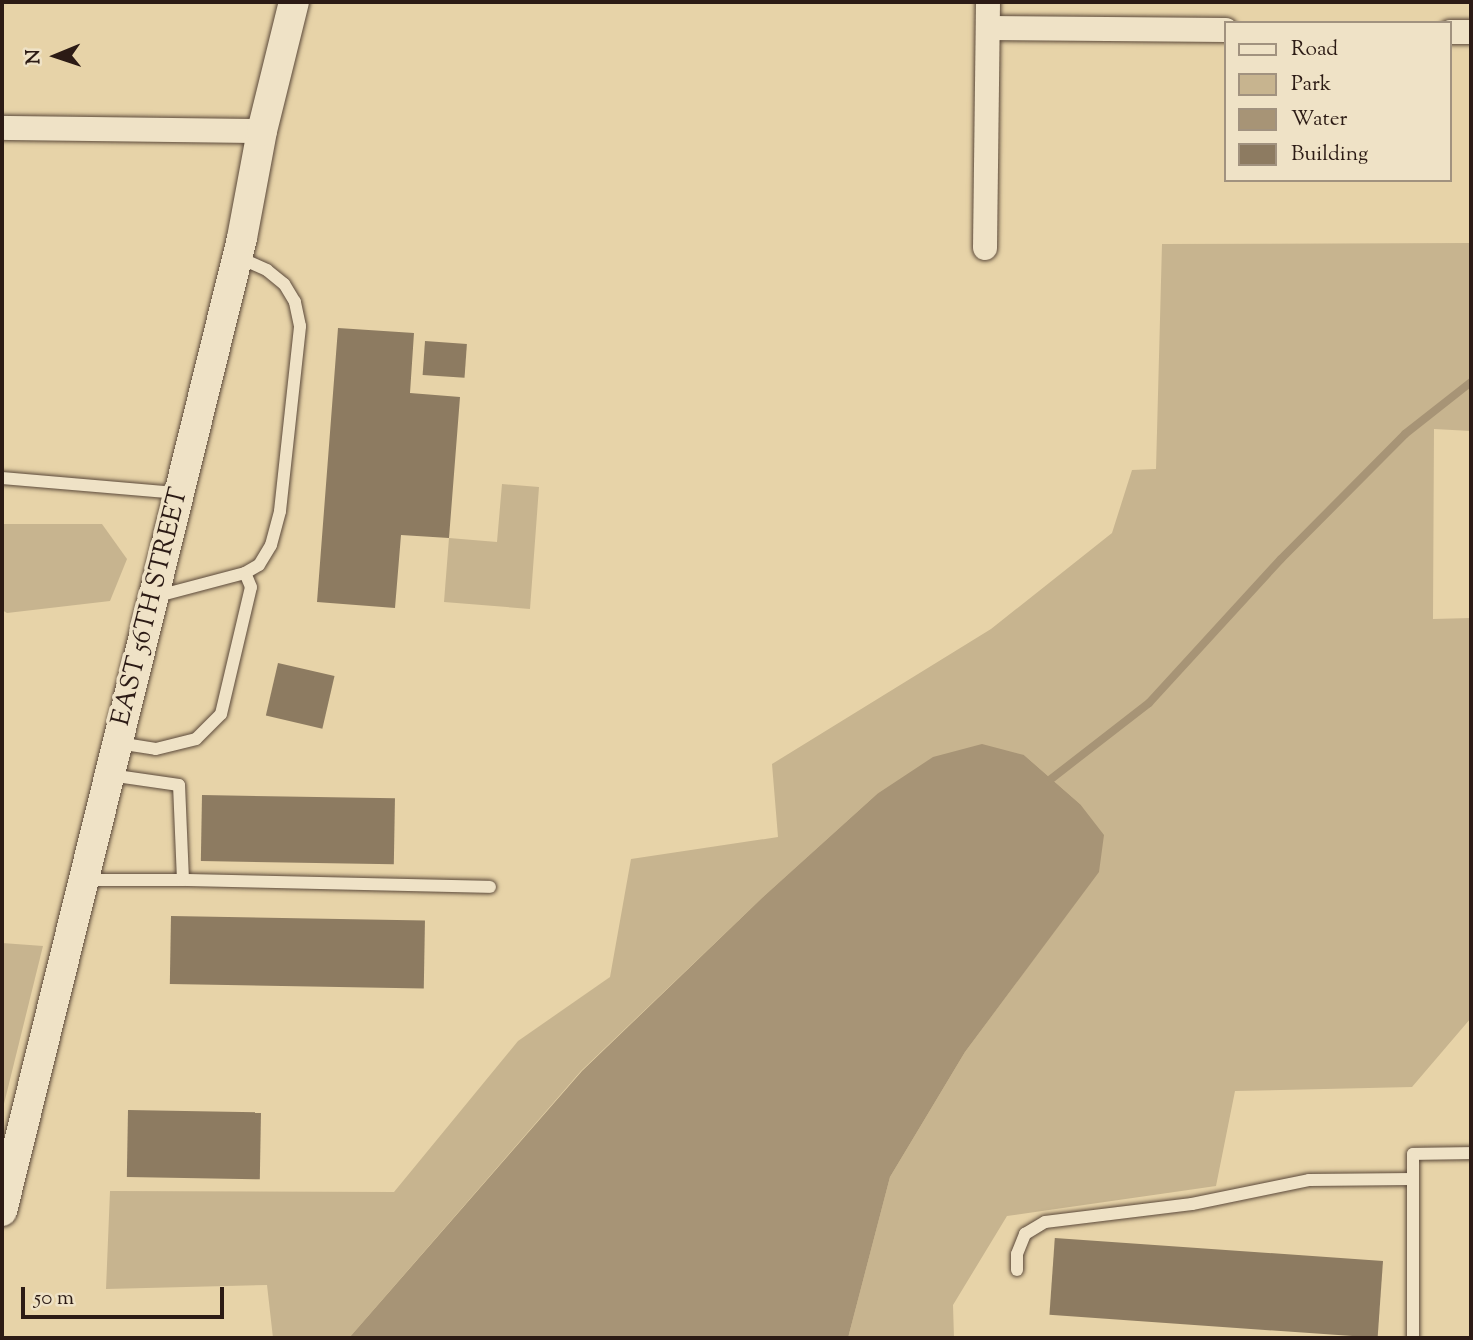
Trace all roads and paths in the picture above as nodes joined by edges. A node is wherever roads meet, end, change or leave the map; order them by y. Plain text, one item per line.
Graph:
1 (294, 2) edge
2 (988, 2) edge
3 (989, 28) junction
4 (1224, 30) edge
5 (1452, 32) edge
6 (1471, 32) edge
7 (2, 128) edge
8 (262, 131) junction
9 (985, 248) dead end
10 (237, 256) junction
11 (2, 478) edge
12 (178, 493) junction
13 (245, 573) junction
14 (153, 597) junction
15 (117, 743) junction
16 (109, 775) junction
17 (83, 880) junction
18 (183, 880) junction
19 (490, 887) dead end
20 (1471, 1153) edge
21 (1413, 1179) junction
22 (2, 1211) edge
23 (1017, 1270) dead end
24 (1413, 1338) edge

1 - 8 street, EAST 56TH STREET
2 - 3 street
3 - 4 street
3 - 9 street
5 - 6 street
7 - 8 street
8 - 10 street, EAST 56TH STREET
10 - 12 street, EAST 56TH STREET
10 - 13 lane
11 - 12 lane
12 - 14 street, EAST 56TH STREET
13 - 14 lane
13 - 15 lane
14 - 15 street, EAST 56TH STREET
15 - 16 street, EAST 56TH STREET
16 - 17 street, EAST 56TH STREET
16 - 18 lane
17 - 18 lane
17 - 22 street, EAST 56TH STREET
18 - 19 lane
20 - 21 lane
21 - 23 lane
21 - 24 lane

